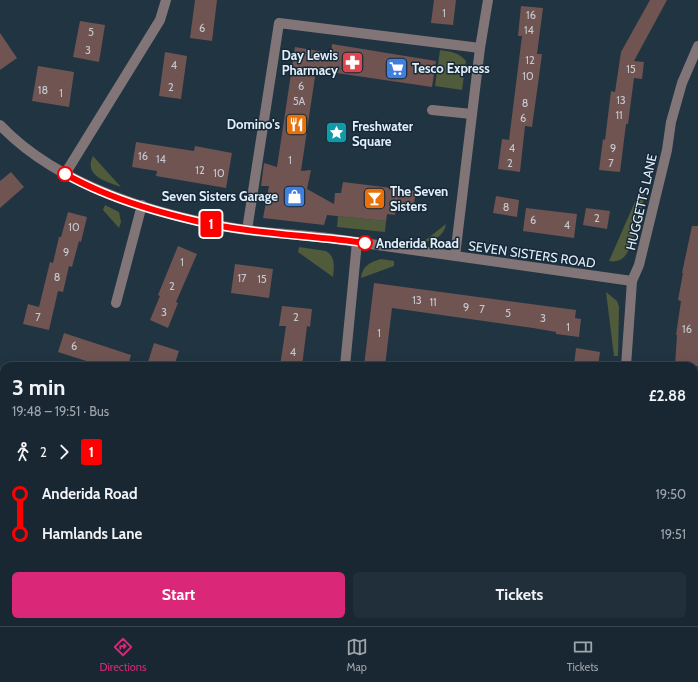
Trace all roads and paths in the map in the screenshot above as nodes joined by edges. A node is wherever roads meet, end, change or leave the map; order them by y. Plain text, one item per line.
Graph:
1 (166, 0) edge
2 (488, 0) edge
3 (698, 46) edge
4 (480, 48) junction
5 (432, 110) dead end
6 (472, 114) junction
7 (0, 125) edge
8 (65, 174) junction
9 (142, 205) junction
10 (247, 230) junction
11 (357, 242) junction
12 (454, 256) junction
13 (632, 281) junction
14 (116, 303) dead end
15 (345, 362) edge
16 (626, 362) edge

1 - 8 street
2 - 4 street
3 - 13 street, HUGGETTS LANE
4 - 6 street
4 - 10 street
5 - 6 street
6 - 12 street
7 - 8 street, SEVEN SISTERS ROAD
8 - 9 street, SEVEN SISTERS ROAD
9 - 10 street, SEVEN SISTERS ROAD
9 - 14 street
10 - 11 street, SEVEN SISTERS ROAD
11 - 12 street, SEVEN SISTERS ROAD
11 - 15 street
12 - 13 street, SEVEN SISTERS ROAD
13 - 16 street, HUGGETTS LANE

